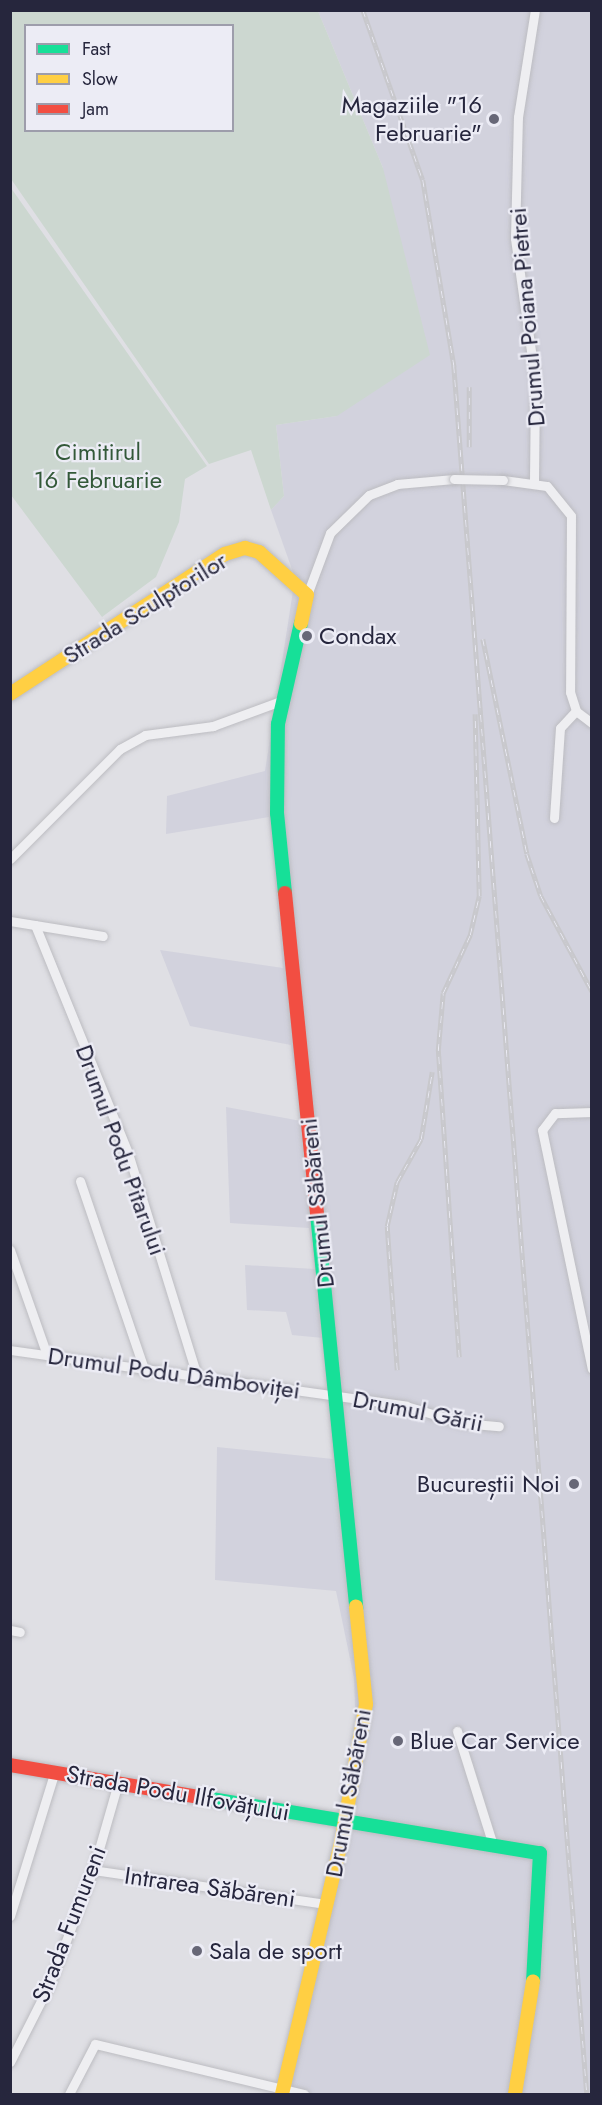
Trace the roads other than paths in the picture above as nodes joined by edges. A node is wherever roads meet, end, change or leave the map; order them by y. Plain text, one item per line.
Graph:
1 (535, 10) edge
2 (534, 481) junction
3 (307, 594) junction
4 (10, 694) edge
5 (281, 701) junction
6 (576, 711) junction
7 (591, 723) edge
8 (554, 818) dead end
9 (10, 859) edge
10 (10, 921) edge
11 (35, 925) junction
12 (103, 936) dead end
13 (591, 1112) edge
14 (80, 1181) dead end
15 (10, 1250) edge
16 (10, 1350) edge
17 (46, 1355) junction
18 (591, 1369) edge
19 (144, 1372) junction
20 (198, 1379) junction
21 (337, 1396) junction
22 (499, 1426) dead end
23 (457, 1731) dead end
24 (10, 1765) edge
25 (55, 1771) junction
26 (118, 1782) junction
27 (345, 1822) junction
28 (493, 1845) junction
29 (93, 1870) junction
30 (327, 1904) junction
31 (10, 1916) edge
32 (10, 2062) edge
33 (282, 2093) edge
34 (69, 2094) edge
35 (304, 2094) edge
36 (515, 2094) edge

1 - 2 street, Drumul Poiana Pietrei
2 - 3 street, Drumul Săbăreni, bridge
2 - 6 street
3 - 4 main road, Strada Sculptorilor
3 - 5 main road, Drumul Săbăreni
5 - 9 street
5 - 21 main road, Drumul Săbăreni
6 - 7 street
6 - 8 street
10 - 11 street
11 - 12 street
11 - 20 street, Drumul Podu Pitarului
13 - 18 street
14 - 19 street
15 - 17 street
16 - 17 street, Drumul Podu Dâmboviței
17 - 19 street, Drumul Podu Dâmboviței
19 - 20 street, Drumul Podu Dâmboviței
20 - 21 street, Drumul Podu Dâmboviței
21 - 22 street, Drumul Gării
21 - 27 main road, Drumul Săbăreni
23 - 28 street
24 - 25 main road, Strada Podu Ilfovățului
25 - 26 main road, Strada Podu Ilfovățului
25 - 31 street
26 - 27 main road, Strada Podu Ilfovățului
26 - 29 street, Strada Fumureni
27 - 28 main road, Strada Podu Ilfovățului
27 - 30 main road, Drumul Săbăreni
28 - 36 main road, Strada Podu Ilfovățului
29 - 30 street, Intrarea Săbăreni
29 - 32 street, Strada Fumureni
30 - 33 main road, Drumul Săbăreni
33 - 34 street
33 - 35 street

